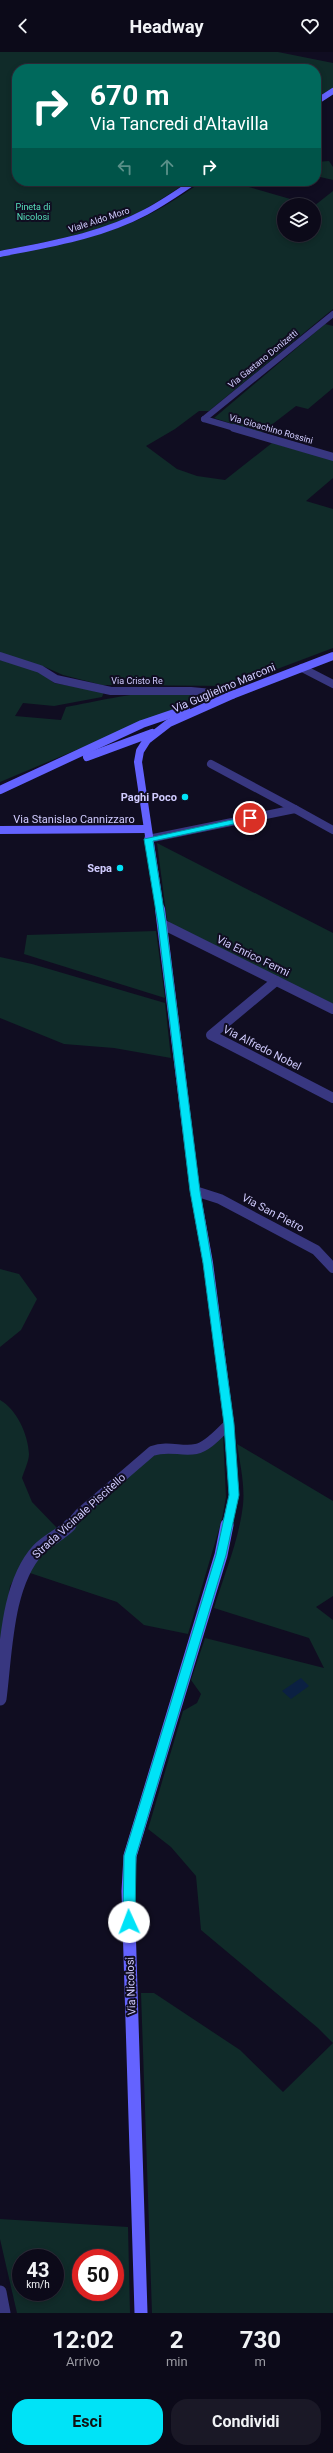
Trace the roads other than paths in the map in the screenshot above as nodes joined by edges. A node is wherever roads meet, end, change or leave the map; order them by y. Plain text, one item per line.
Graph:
1 (333, 91) edge
2 (321, 99) edge
3 (188, 186) edge
4 (0, 254) edge
5 (333, 314) edge
6 (204, 419) joint
7 (333, 457) edge
8 (0, 656) edge
9 (333, 656) edge
10 (302, 668) junction
11 (333, 684) edge
12 (232, 695) junction
13 (157, 731) junction
14 (211, 764) dead end
15 (43, 772) junction
16 (0, 790) edge
17 (295, 809) junction
18 (147, 829) junction
19 (0, 830) edge
20 (333, 830) edge
21 (148, 839) junction
22 (162, 924) junction
23 (276, 981) junction
24 (333, 1009) edge
25 (333, 1098) edge
26 (195, 1191) junction
27 (333, 1268) edge
28 (229, 1424) junction
29 (0, 1699) edge
30 (0, 2292) edge
31 (4, 2313) edge
32 (141, 2313) edge

1 - 2 main road
3 - 4 main road, Viale Aldo Moro
5 - 6 street, Via Gaetano Donizetti
6 - 7 street, Via Gioachino Rossini
8 - 12 street, Via Cristo Re
9 - 10 main road, Via Guglielmo Marconi
10 - 11 street
10 - 12 main road, Via Guglielmo Marconi
12 - 13 main road, Via Guglielmo Marconi
12 - 15 main road
13 - 15 main road
13 - 18 main road, Via Guglielmo Marconi
14 - 17 street
15 - 16 main road
17 - 20 street
17 - 21 street
18 - 19 main road, Via Stanislao Cannizzaro
18 - 21 main road, Via Guglielmo Marconi
21 - 22 main road, Via Nicolosi
22 - 23 street, Via Enrico Fermi
22 - 26 main road, Via Nicolosi
23 - 24 street, Via Enrico Fermi
23 - 25 street, Via Alfredo Nobel
26 - 27 street, Via San Pietro
26 - 28 main road, Via Nicolosi
28 - 29 street, Strada Vicinale Piscitello
28 - 32 main road, Via Nicolosi
30 - 31 street

